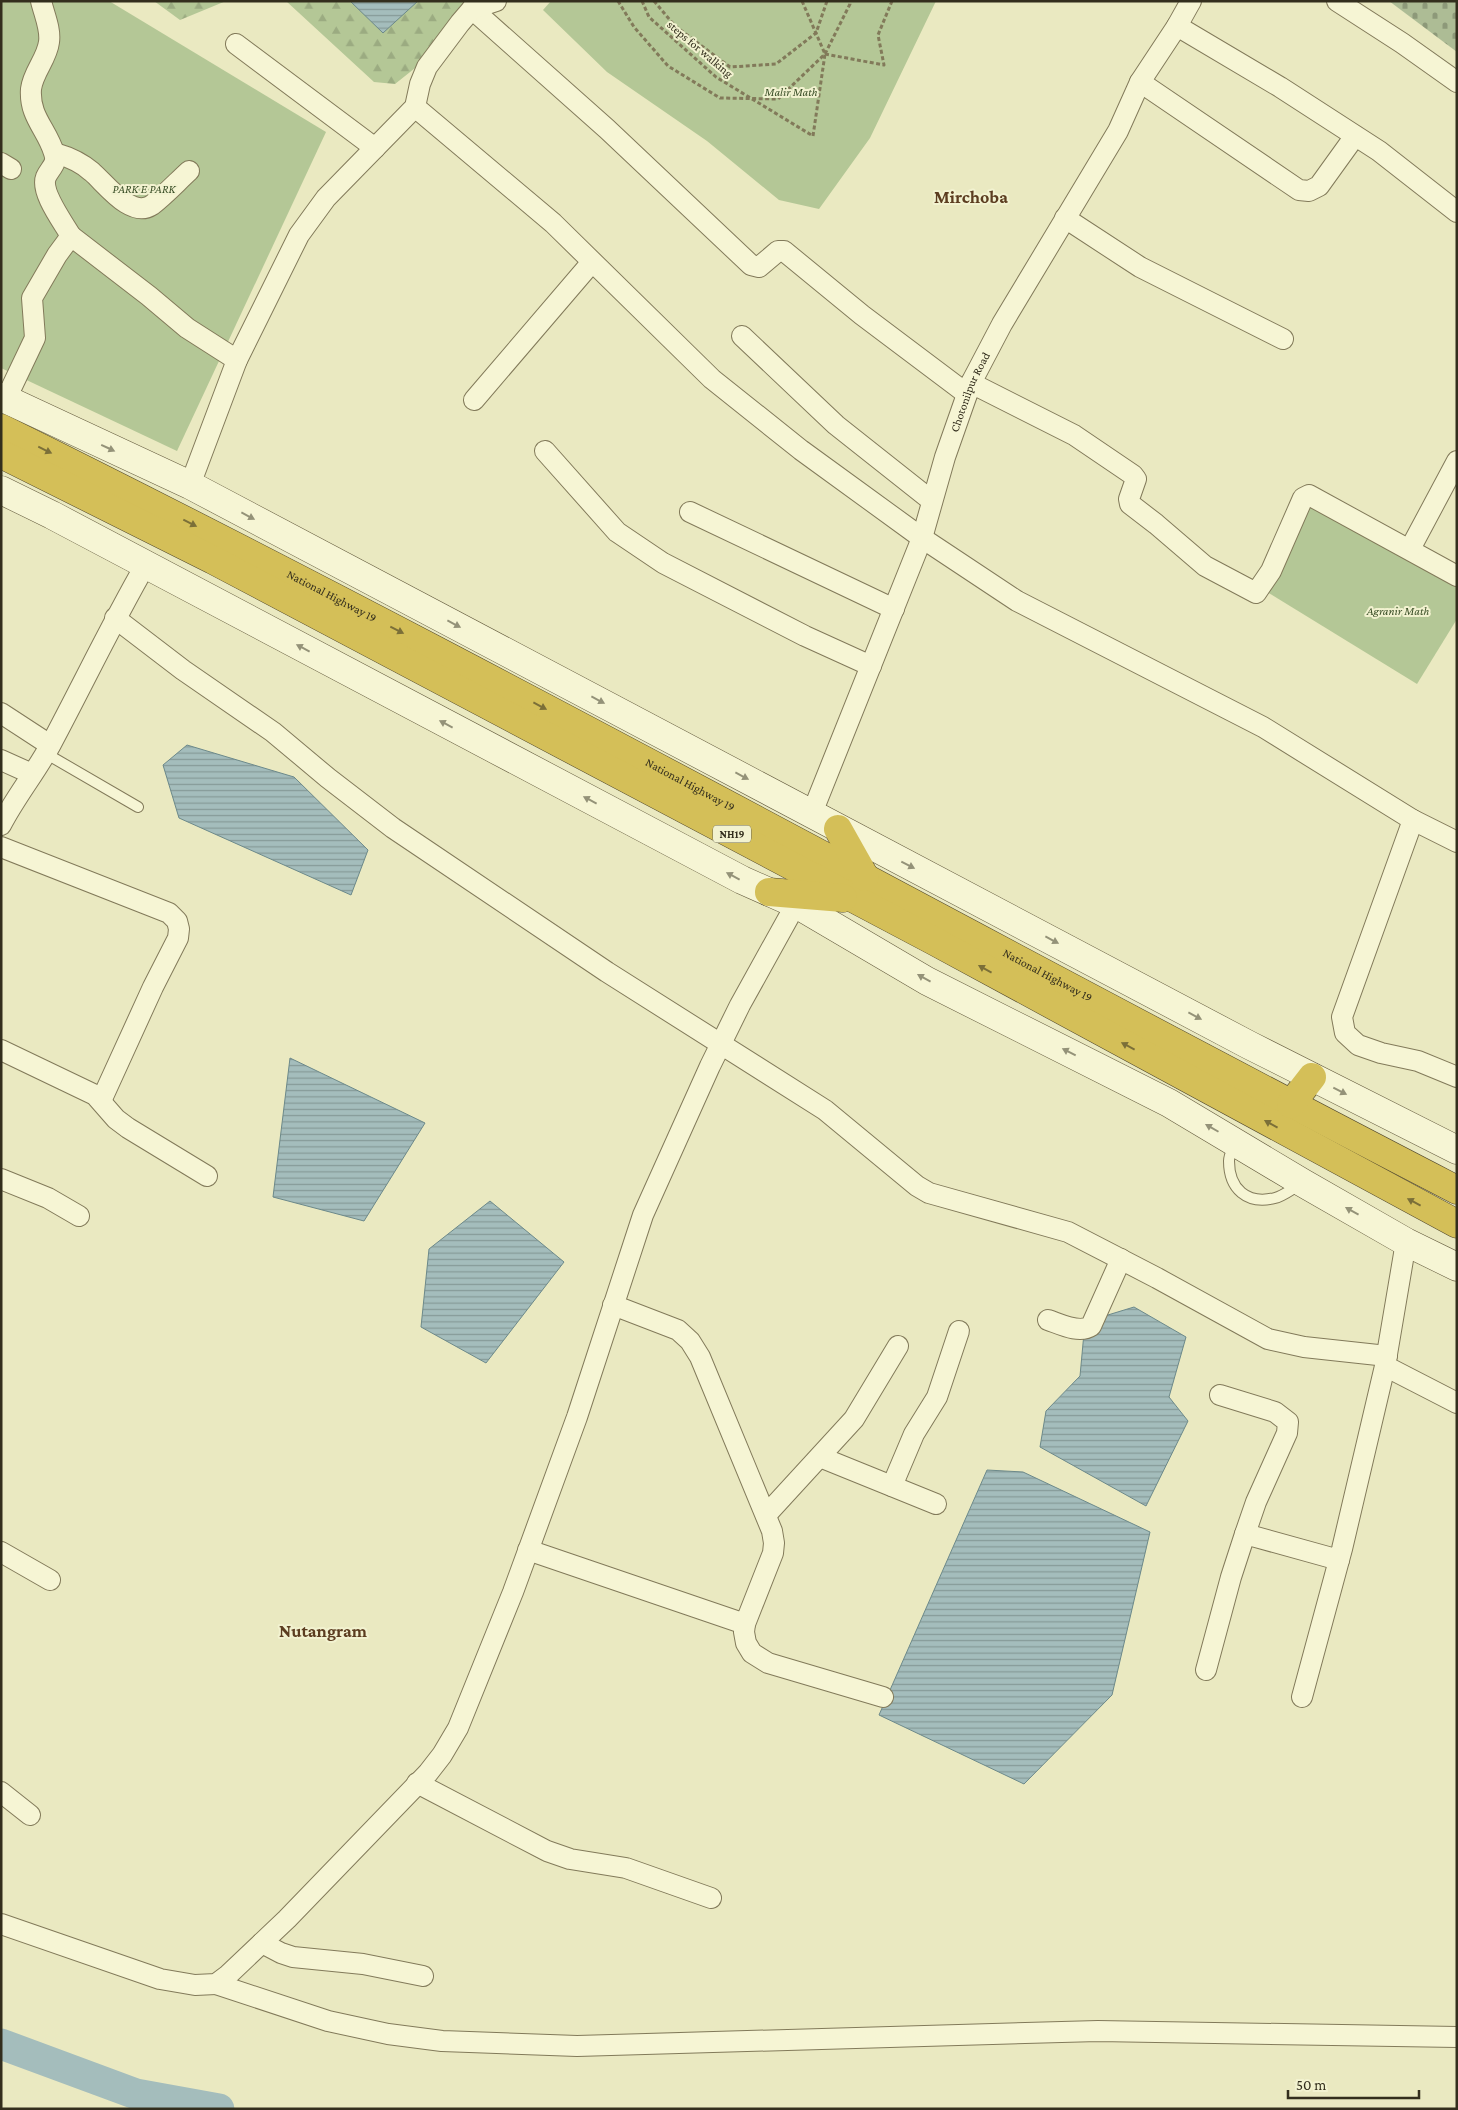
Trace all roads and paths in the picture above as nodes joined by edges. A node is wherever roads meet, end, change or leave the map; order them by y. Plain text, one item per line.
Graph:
1 (41, 1) edge
2 (496, 1) edge
3 (618, 1) edge
4 (642, 1) edge
5 (654, 1) edge
6 (802, 1) edge
7 (827, 1) edge
8 (850, 1) edge
9 (892, 1) edge
10 (1191, 1) edge
11 (1337, 1) edge
12 (472, 10) junction
13 (1177, 26) junction
14 (816, 32) junction
15 (236, 44) dead end
16 (825, 54) junction
17 (1140, 82) junction
18 (1457, 82) edge
19 (752, 98) junction
20 (415, 107) junction
21 (1355, 136) junction
22 (375, 148) junction
23 (55, 153) junction
24 (189, 171) dead end
25 (1457, 212) edge
26 (1065, 218) junction
27 (71, 236) junction
28 (592, 262) junction
29 (742, 336) dead end
30 (1283, 339) dead end
31 (237, 360) junction
32 (969, 388) junction
33 (4, 398) edge
34 (474, 400) dead end
35 (1, 428) edge
36 (545, 451) dead end
37 (1, 454) edge
38 (1457, 461) edge
39 (190, 485) junction
40 (1, 490) edge
41 (932, 501) junction
42 (690, 512) dead end
43 (922, 538) junction
44 (1410, 549) junction
45 (146, 564) junction
46 (1457, 576) edge
47 (894, 608) junction
48 (115, 618) junction
49 (872, 666) junction
50 (1, 713) edge
51 (48, 749) junction
52 (1, 760) edge
53 (32, 774) junction
54 (138, 807) dead end
55 (812, 813) junction
56 (1413, 820) junction
57 (1, 825) edge
58 (838, 829) junction
59 (1457, 842) edge
60 (1, 847) edge
61 (860, 888) junction
62 (769, 892) junction
63 (796, 904) junction
64 (720, 1045) junction
65 (1, 1050) edge
66 (1312, 1077) junction
67 (1457, 1078) edge
68 (101, 1101) junction
69 (1291, 1104) junction
70 (1235, 1141) junction
71 (1457, 1150) edge
72 (207, 1176) dead end
73 (1, 1178) edge
74 (1303, 1183) junction
75 (1457, 1190) edge
76 (79, 1216) dead end
77 (1457, 1224) edge
78 (1406, 1242) junction
79 (1121, 1259) junction
80 (1457, 1267) edge
81 (614, 1305) junction
82 (1048, 1320) dead end
83 (960, 1331) dead end
84 (898, 1346) dead end
85 (1386, 1361) junction
86 (1220, 1394) dead end
87 (1457, 1403) edge
88 (820, 1457) junction
89 (892, 1486) junction
90 (936, 1504) dead end
91 (766, 1515) junction
92 (1246, 1534) junction
93 (528, 1550) junction
94 (1, 1552) edge
95 (1339, 1560) junction
96 (50, 1580) dead end
97 (745, 1624) junction
98 (1206, 1670) dead end
99 (882, 1697) dead end
100 (1302, 1697) dead end
101 (417, 1783) junction
102 (1, 1792) edge
103 (30, 1815) dead end
104 (711, 1898) dead end
105 (1, 1924) edge
106 (262, 1943) junction
107 (423, 1976) dead end
108 (216, 1984) junction
109 (1457, 2037) edge

1 - 23 street
2 - 12 street
3 - 19 path
4 - 19 path, steps for walking
5 - 14 path
6 - 14 path
7 - 14 path
8 - 16 path
9 - 16 path
10 - 13 street, Chotonilpur Road
11 - 18 street
12 - 20 street
12 - 32 street
13 - 17 street, Chotonilpur Road
13 - 21 street
14 - 16 path
15 - 22 street
16 - 19 path
16 - 19 path, steps for walking
17 - 21 street
17 - 26 street, Chotonilpur Road
20 - 22 street
20 - 28 street
21 - 25 street
22 - 31 street
23 - 24 street
23 - 27 street
26 - 30 street
26 - 32 street, Chotonilpur Road
27 - 31 street
27 - 33 street
28 - 34 street
28 - 43 street
29 - 41 street
31 - 39 street
32 - 41 street, Chotonilpur Road
32 - 44 street
33 -> 39 main road
35 -> 61 highway, National Highway 19 / NH19
36 - 49 street
37 - 61 highway, NH19
38 - 44 street
39 -> 55 main road
40 - 45 main road
41 - 43 street, Chotonilpur Road
42 - 47 street
43 - 47 street, Chotonilpur Road
43 - 56 street
44 - 46 street
45 - 48 street
62 -> 45 main road
47 - 49 street, Chotonilpur Road
48 - 51 street
48 - 64 street
49 - 55 street, Chotonilpur Road
50 - 51 street
51 - 53 street
51 - 54 lane
52 - 53 street
53 - 57 street
55 - 58 main road
56 - 59 street
56 - 67 street
58 - 61 highway
58 -> 66 main road
60 - 68 street
61 - 62 highway
61 - 69 highway, National Highway 19 / NH19
77 -> 61 highway, NH19
62 - 63 main road
63 - 64 street
70 -> 63 main road
64 - 79 street
64 - 81 street
65 - 68 street
66 - 69 highway
66 -> 71 main road
68 - 72 street
69 - 75 highway, National Highway 19 / NH19
70 - 74 main road
70 - 74 lane
73 - 76 street
78 -> 74 main road
78 - 80 main road
78 - 85 street
79 - 82 street
79 - 85 street
81 - 91 street
81 - 93 street
83 - 89 street
84 - 88 street
85 - 87 street
85 - 95 street
86 - 92 street
88 - 89 street
88 - 91 street
89 - 90 street
91 - 97 street
92 - 95 street
92 - 98 street
93 - 97 street
93 - 101 street
94 - 96 street
95 - 100 street
97 - 99 street
101 - 104 street
101 - 106 street
102 - 103 street
105 - 108 street
106 - 107 street
106 - 108 street
108 - 109 street

